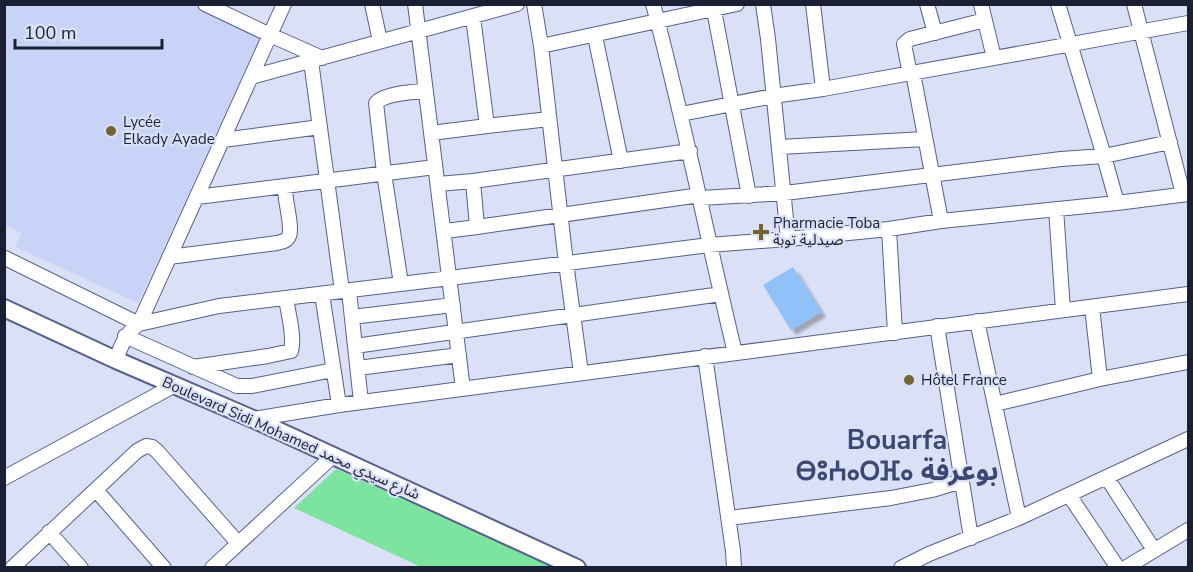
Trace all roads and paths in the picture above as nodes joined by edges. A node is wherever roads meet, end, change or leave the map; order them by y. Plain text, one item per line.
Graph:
1 (205, 4) edge
2 (284, 4) edge
3 (372, 4) edge
4 (415, 4) edge
5 (517, 4) edge
6 (534, 4) edge
7 (653, 4) edge
8 (737, 4) edge
9 (763, 4) edge
10 (813, 4) edge
11 (927, 4) edge
12 (981, 4) edge
13 (1058, 4) edge
14 (1134, 4) edge
15 (718, 7) edge
16 (473, 18) junction
17 (985, 20) junction
18 (658, 22) junction
19 (1188, 23) edge
20 (419, 32) junction
21 (935, 33) junction
22 (1141, 33) junction
23 (270, 35) junction
24 (595, 36) junction
25 (380, 41) junction
26 (1070, 44) junction
27 (541, 46) junction
28 (994, 58) junction
29 (317, 59) junction
30 (911, 73) junction
31 (251, 77) junction
32 (822, 89) junction
33 (426, 91) junction
34 (774, 96) junction
35 (731, 105) junction
36 (681, 114) junction
37 (549, 119) junction
38 (487, 126) junction
39 (320, 127) junction
40 (431, 133) junction
41 (925, 139) junction
42 (223, 140) junction
43 (1170, 142) junction
44 (780, 147) junction
45 (690, 151) junction
46 (1104, 156) junction
47 (621, 161) junction
48 (435, 167) junction
49 (555, 170) junction
50 (384, 174) junction
51 (932, 176) junction
52 (327, 181) junction
53 (472, 181) junction
54 (438, 184) junction
55 (285, 186) junction
56 (785, 193) junction
57 (1186, 194) edge
58 (749, 196) junction
59 (197, 197) junction
60 (700, 197) junction
61 (1117, 203) junction
62 (1056, 209) junction
63 (560, 215) junction
64 (941, 221) junction
65 (477, 227) junction
66 (889, 229) junction
67 (444, 231) junction
68 (788, 239) junction
69 (709, 245) junction
70 (170, 257) junction
71 (4, 259) edge
72 (566, 263) junction
73 (450, 278) junction
74 (401, 284) junction
75 (345, 291) junction
76 (322, 294) junction
77 (721, 294) junction
78 (1188, 294) edge
79 (286, 298) junction
80 (453, 305) junction
81 (1092, 307) junction
82 (4, 308) edge
83 (1063, 310) junction
84 (572, 314) junction
85 (352, 317) junction
86 (977, 321) junction
87 (139, 324) junction
88 (937, 326) junction
89 (456, 331) junction
90 (895, 333) junction
91 (125, 336) junction
92 (355, 346) junction
93 (735, 353) junction
94 (459, 355) junction
95 (705, 356) junction
96 (116, 360) junction
97 (1188, 362) edge
98 (193, 367) junction
99 (358, 368) junction
100 (333, 370) junction
101 (581, 374) junction
102 (1100, 379) junction
103 (175, 385) junction
104 (463, 389) junction
105 (362, 402) junction
106 (995, 404) junction
107 (339, 405) junction
108 (253, 419) junction
109 (1188, 439) edge
110 (333, 456) junction
111 (4, 478) edge
112 (1107, 478) junction
113 (962, 481) junction
114 (96, 490) junction
115 (1069, 495) junction
116 (729, 518) junction
117 (1019, 518) junction
118 (1188, 530) edge
119 (49, 532) junction
120 (970, 538) junction
121 (238, 543) junction
122 (1154, 550) junction
123 (4, 559) edge
124 (10, 567) edge
125 (81, 567) edge
126 (164, 567) edge
127 (212, 567) edge
128 (577, 567) edge
129 (734, 567) edge
130 (901, 567) edge
131 (1118, 567) edge
132 (1125, 567) edge

1 - 23 street
2 - 23 street
3 - 25 street
4 - 20 street
5 - 16 street
6 - 27 street
7 - 18 street
8 - 15 street
9 - 34 street
10 - 32 street
11 - 21 street
12 - 17 street
13 - 26 street
14 - 22 street
15 - 18 street
15 - 35 street
16 - 20 street
16 - 38 street
17 - 21 street
17 - 28 street
18 - 24 street
18 - 36 street
19 - 22 street
20 - 25 street
20 - 33 street
21 - 30 street
22 - 26 street
22 - 43 street
23 - 29 street
23 - 31 street
24 - 27 street
24 - 47 street
25 - 29 street
26 - 28 street
26 - 46 street
27 - 37 street
28 - 30 street
29 - 31 street
29 - 39 street
30 - 32 street
30 - 41 street
31 - 42 street
32 - 34 street
33 - 40 street
33 - 50 street
34 - 35 street
34 - 44 street
35 - 36 street
35 - 58 street
36 - 45 street
37 - 38 street
37 - 49 street
38 - 40 street
39 - 42 street
39 - 52 street
40 - 48 street
41 - 44 street
41 - 51 street
42 - 59 street
43 - 46 street
43 - 57 street
44 - 56 street
45 - 47 street
45 - 60 street
46 - 51 street
46 - 61 street
47 - 49 street
48 - 50 street
48 - 54 street
49 - 53 street
49 - 63 street
50 - 52 street
50 - 74 street
51 - 56 street
51 - 64 street
52 - 55 street
52 - 75 street
53 - 54 street
53 - 65 street
54 - 67 street
55 - 59 street
55 - 70 street
56 - 58 street
56 - 68 street
57 - 61 street
58 - 60 street
59 - 70 street
60 - 63 street
60 - 69 street
61 - 62 street
62 - 64 street
62 - 83 street
63 - 65 street
63 - 72 street
64 - 66 street
65 - 67 street
66 - 68 street
66 - 90 street
67 - 73 street
68 - 69 street
69 - 72 street
69 - 77 street
70 - 87 street
71 - 87 street
72 - 73 street
72 - 84 street
73 - 74 street
73 - 80 street
74 - 75 street
75 - 76 street
75 - 85 street
76 - 79 street
76 - 100 street
77 - 84 street
77 - 93 street
78 - 81 street
79 - 87 street
79 - 98 street
80 - 85 street
80 - 89 street
81 - 83 street
81 - 102 street
82 - 96 main road, Boulevard Sidi Mohamed شارع سيدي محمد
83 - 86 street
84 - 89 street
84 - 101 street
85 - 92 street
86 - 88 street
86 - 106 street
87 - 91 street
88 - 90 street
88 - 113 street
89 - 92 street
89 - 94 street
90 - 93 street
91 - 96 street
91 - 98 street
92 - 99 street
93 - 95 street
94 - 99 street
94 - 104 street
95 - 101 street
95 - 116 street
96 - 103 main road, Boulevard Sidi Mohamed شارع سيدي محمد
97 - 102 street
98 - 100 street
99 - 105 street
100 - 107 street
101 - 104 street
102 - 106 street
103 - 108 main road, Boulevard Sidi Mohamed شارع سيدي محمد
103 - 111 street
104 - 105 street
105 - 107 street
106 - 117 street
107 - 108 street
108 - 110 main road, Boulevard Sidi Mohamed شارع سيدي محمد
109 - 112 street
110 - 121 street
110 - 128 main road, Boulevard Sidi Mohamed شارع سيدي محمد
112 - 115 street
112 - 122 street
113 - 116 street
113 - 120 street
114 - 119 street
114 - 121 street
114 - 126 street
115 - 117 street
115 - 131 street
116 - 129 street
117 - 120 street
118 - 122 street
119 - 124 street
119 - 125 street
120 - 130 street
121 - 127 street
122 - 132 street
123 - 124 street

